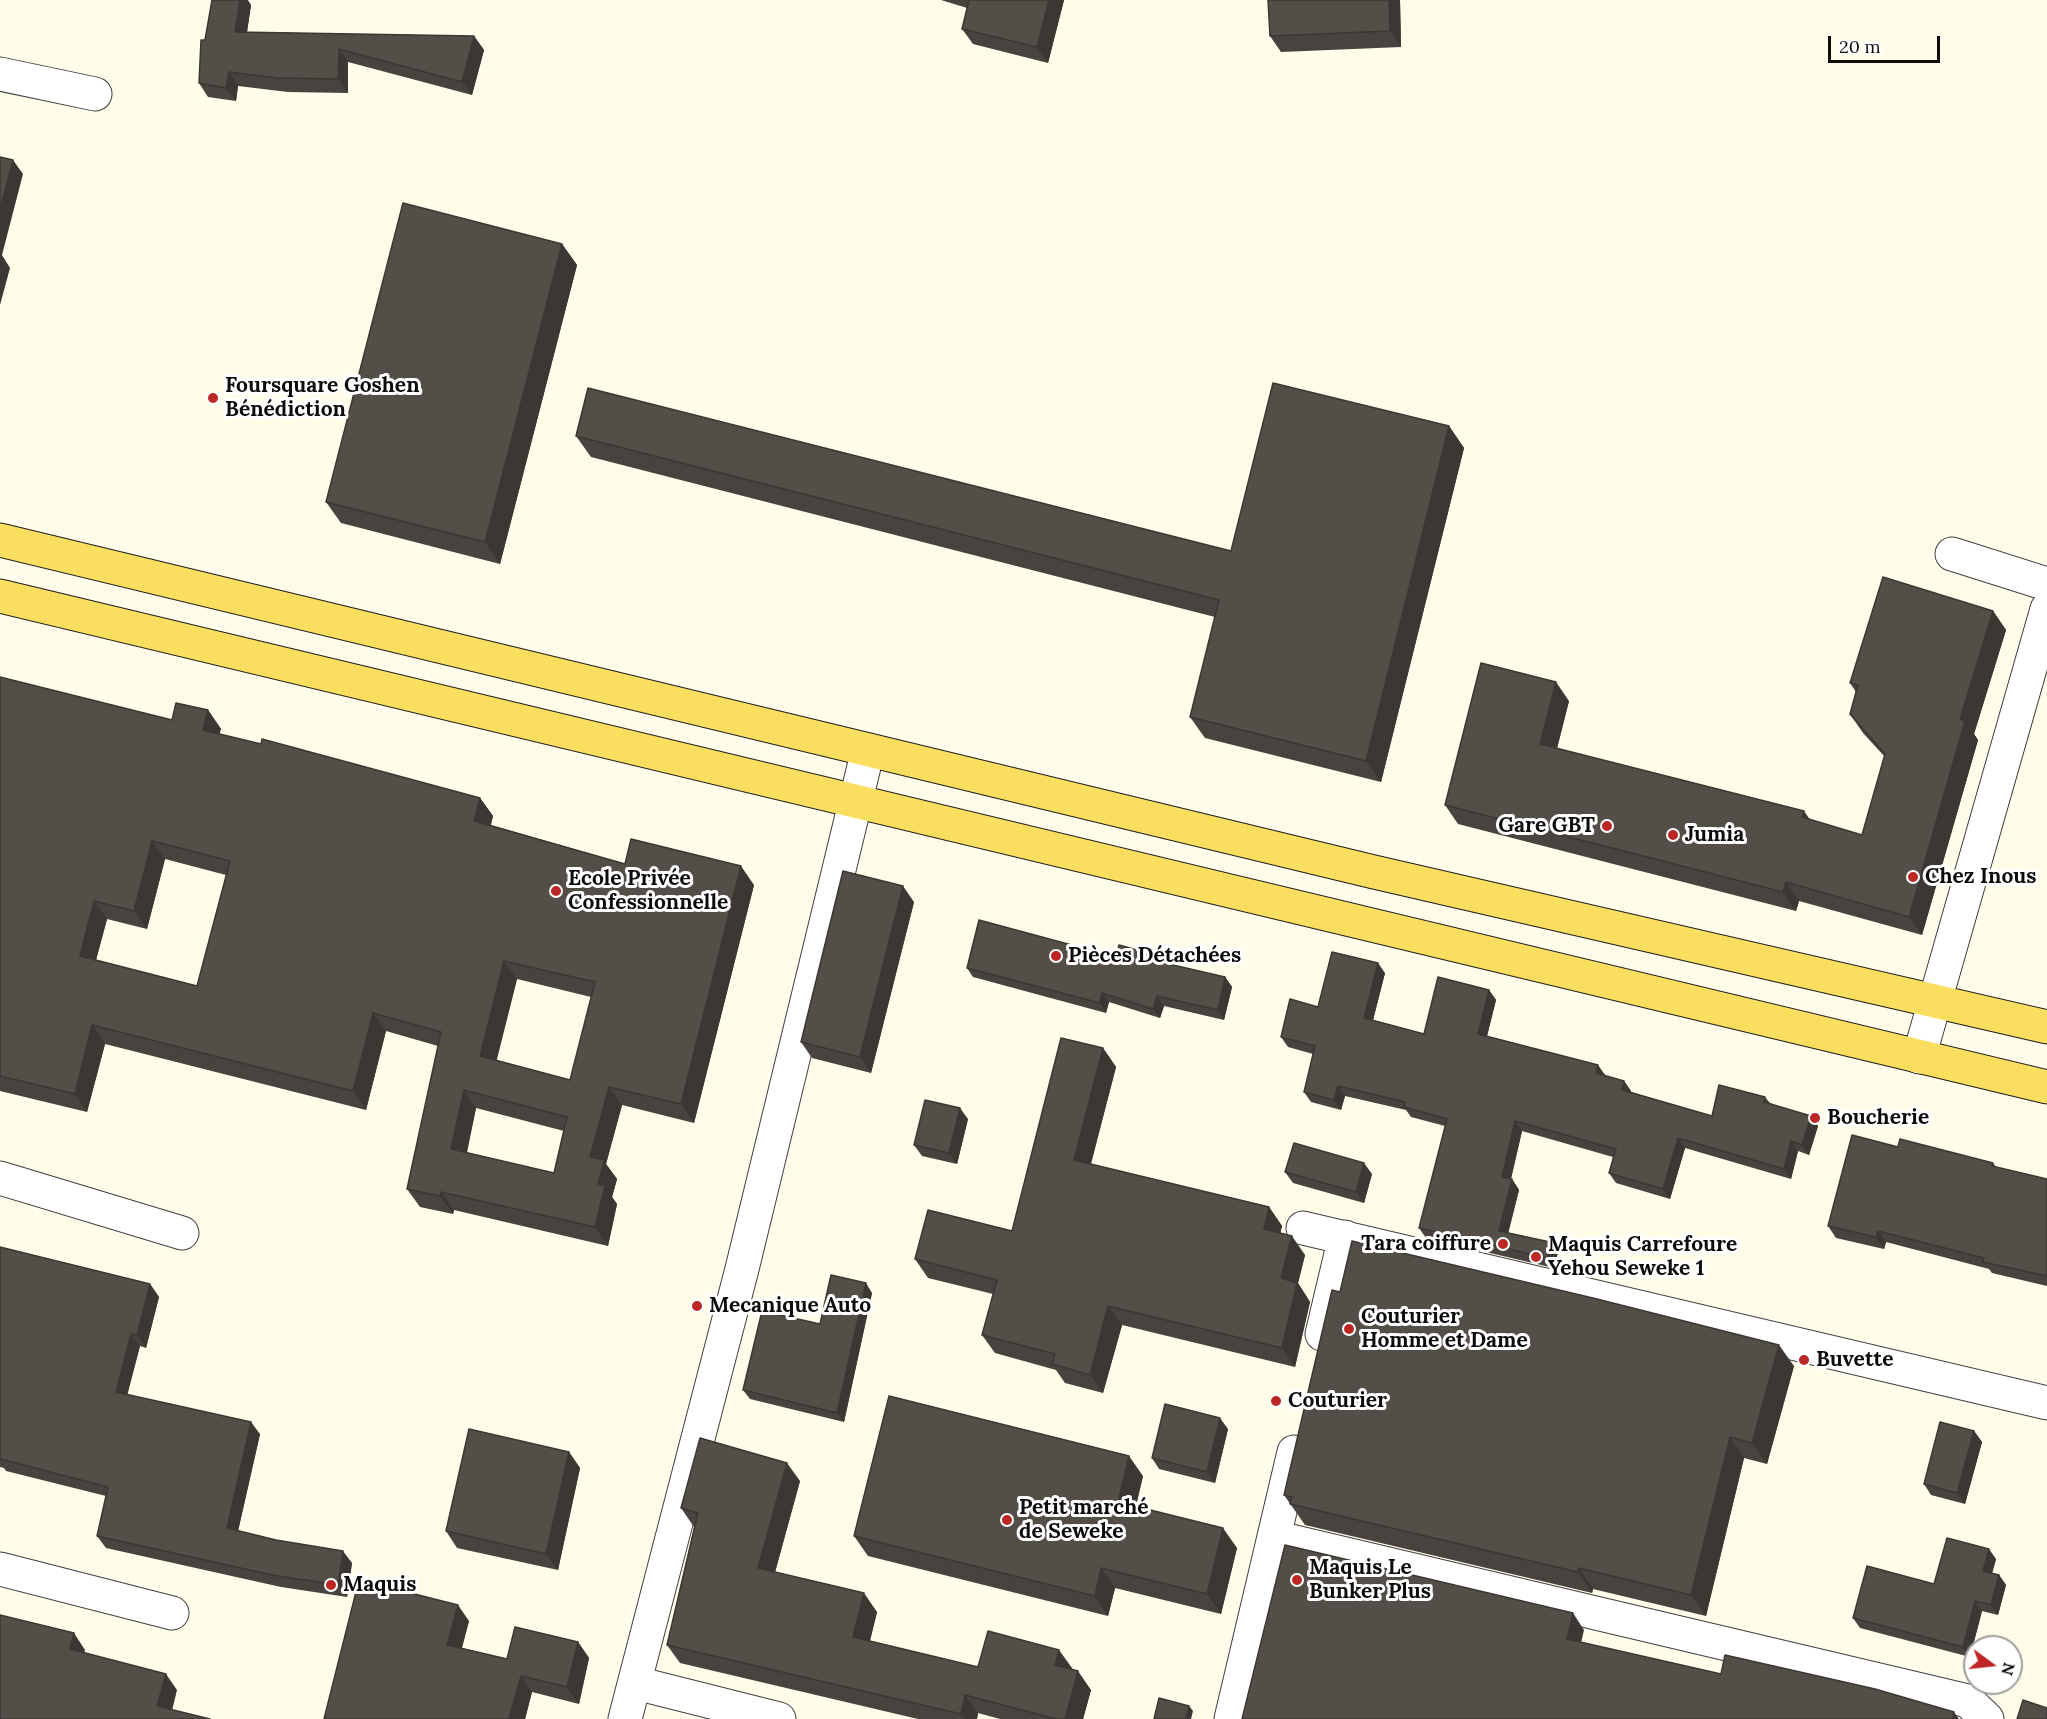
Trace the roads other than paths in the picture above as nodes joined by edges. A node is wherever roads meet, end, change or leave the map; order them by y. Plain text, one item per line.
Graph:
1 (0, 74) edge
2 (94, 94) dead end
3 (0, 540) edge
4 (1952, 554) dead end
5 (2047, 584) edge
6 (0, 596) edge
7 (2047, 609) edge
8 (868, 750) junction
9 (855, 801) junction
10 (1934, 1000) junction
11 (2047, 1028) edge
12 (1919, 1057) junction
13 (2047, 1087) edge
14 (0, 1178) edge
15 (1303, 1228) dead end
16 (182, 1233) dead end
17 (1345, 1237) junction
18 (1315, 1364) edge
19 (2047, 1403) edge
20 (1302, 1422) edge
21 (1274, 1537) junction
22 (0, 1569) edge
23 (172, 1613) dead end
24 (636, 1683) junction
25 (625, 1719) edge
26 (779, 1719) edge
27 (1231, 1719) edge
28 (1987, 1719) edge

1 - 2 street
3 - 8 main road
4 - 5 street
6 - 9 main road
7 - 10 street
8 - 9 street
8 - 10 main road
9 - 12 main road
9 - 24 street
10 - 11 main road
10 - 12 street
12 - 13 main road
14 - 16 street
15 - 17 street
17 - 18 street
17 - 19 street
20 - 21 street
21 - 27 street
21 - 28 street
22 - 23 street
24 - 25 street
24 - 26 street

